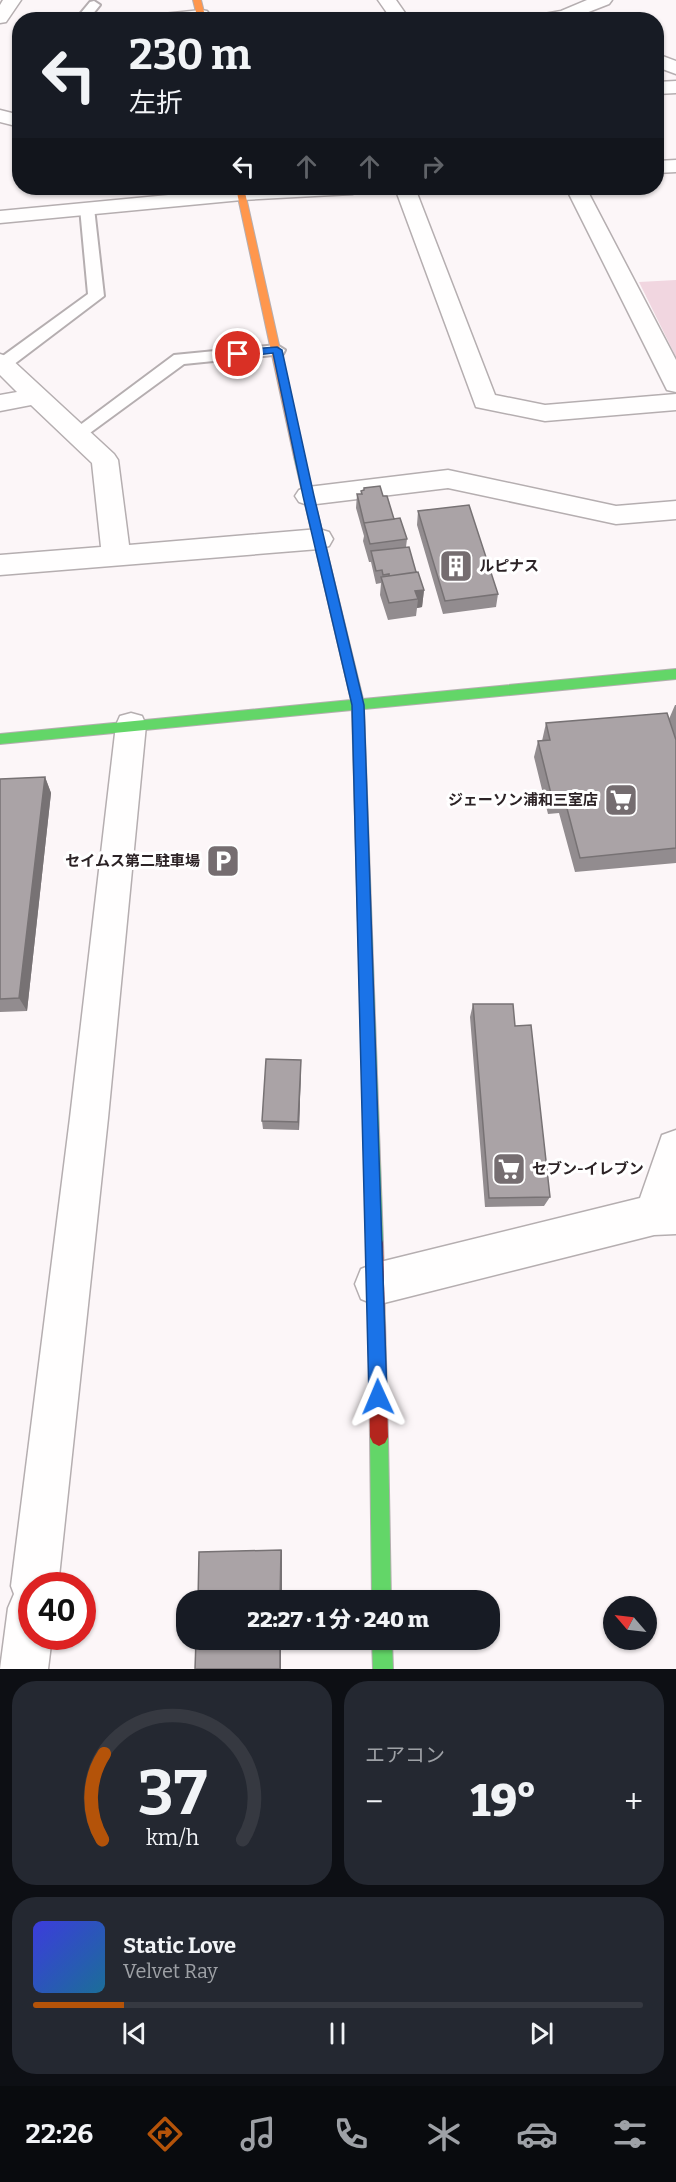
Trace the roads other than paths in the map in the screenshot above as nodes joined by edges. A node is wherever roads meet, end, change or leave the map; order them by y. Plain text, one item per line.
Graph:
1 (12, 0) edge
2 (549, 0) edge
3 (603, 0) edge
4 (94, 5) dead end
5 (88, 12) edge
6 (563, 12) edge
7 (579, 12) edge
8 (0, 18) edge
9 (205, 195) edge
10 (242, 195) edge
11 (408, 195) edge
12 (580, 195) edge
13 (87, 208) junction
14 (0, 217) edge
15 (277, 350) junction
16 (2, 363) edge
17 (676, 384) edge
18 (34, 396) junction
19 (676, 402) edge
20 (0, 403) edge
21 (77, 434) junction
22 (308, 496) junction
23 (676, 510) edge
24 (319, 539) junction
25 (116, 555) junction
26 (0, 565) edge
27 (676, 674) edge
28 (358, 705) junction
29 (131, 725) junction
30 (0, 739) edge
31 (676, 1149) edge
32 (665, 1215) edge
33 (376, 1284) junction
34 (36, 1572) edge
35 (382, 1590) edge
36 (26, 1650) edge
37 (382, 1650) edge
38 (24, 1669) edge
39 (383, 1669) edge

1 - 8 street
2 - 6 street
3 - 7 street
4 - 5 lane
9 - 13 street
10 - 15 street
11 - 19 street
12 - 17 street
13 - 14 street
13 - 16 lane
15 - 21 lane
15 - 22 street
16 - 18 street
18 - 20 street
18 - 21 street
21 - 25 street
22 - 23 street
22 - 24 street
24 - 25 street
24 - 28 street
25 - 26 street
27 - 28 street
28 - 29 street
28 - 33 street
29 - 30 street
29 - 34 street
31 - 32 street
32 - 33 street
33 - 35 street
36 - 38 street
37 - 39 street

